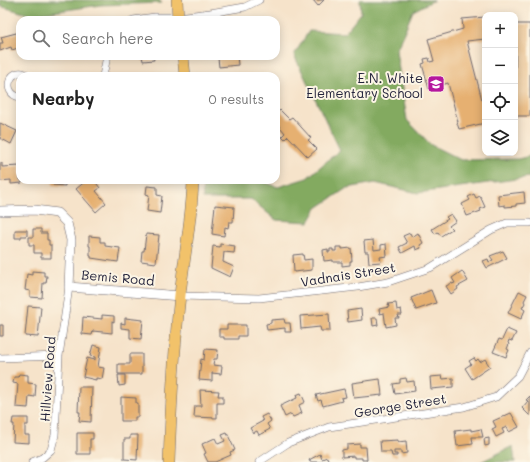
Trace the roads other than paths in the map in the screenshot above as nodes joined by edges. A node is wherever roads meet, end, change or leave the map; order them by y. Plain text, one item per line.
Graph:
1 (177, 0) edge
2 (259, 0) edge
3 (178, 16) edge
4 (190, 16) edge
5 (106, 60) edge
6 (183, 60) edge
7 (104, 72) edge
8 (185, 72) edge
9 (16, 74) edge
10 (16, 97) edge
11 (193, 184) edge
12 (0, 212) edge
13 (530, 223) edge
14 (69, 286) junction
15 (180, 296) junction
16 (530, 353) edge
17 (59, 356) junction
18 (0, 358) edge
19 (32, 462) edge
20 (169, 462) edge
21 (259, 462) edge

1 - 3 main road
2 - 4 street
5 - 7 street
6 - 8 main road
9 - 10 street
11 - 15 main road
12 - 14 street, Bemis Road
13 - 15 street, Vadnais Street
14 - 15 street, Bemis Road
14 - 17 street, Hillview Road
15 - 20 main road
16 - 21 street, George Street
17 - 18 street
17 - 19 street, Hillview Road

